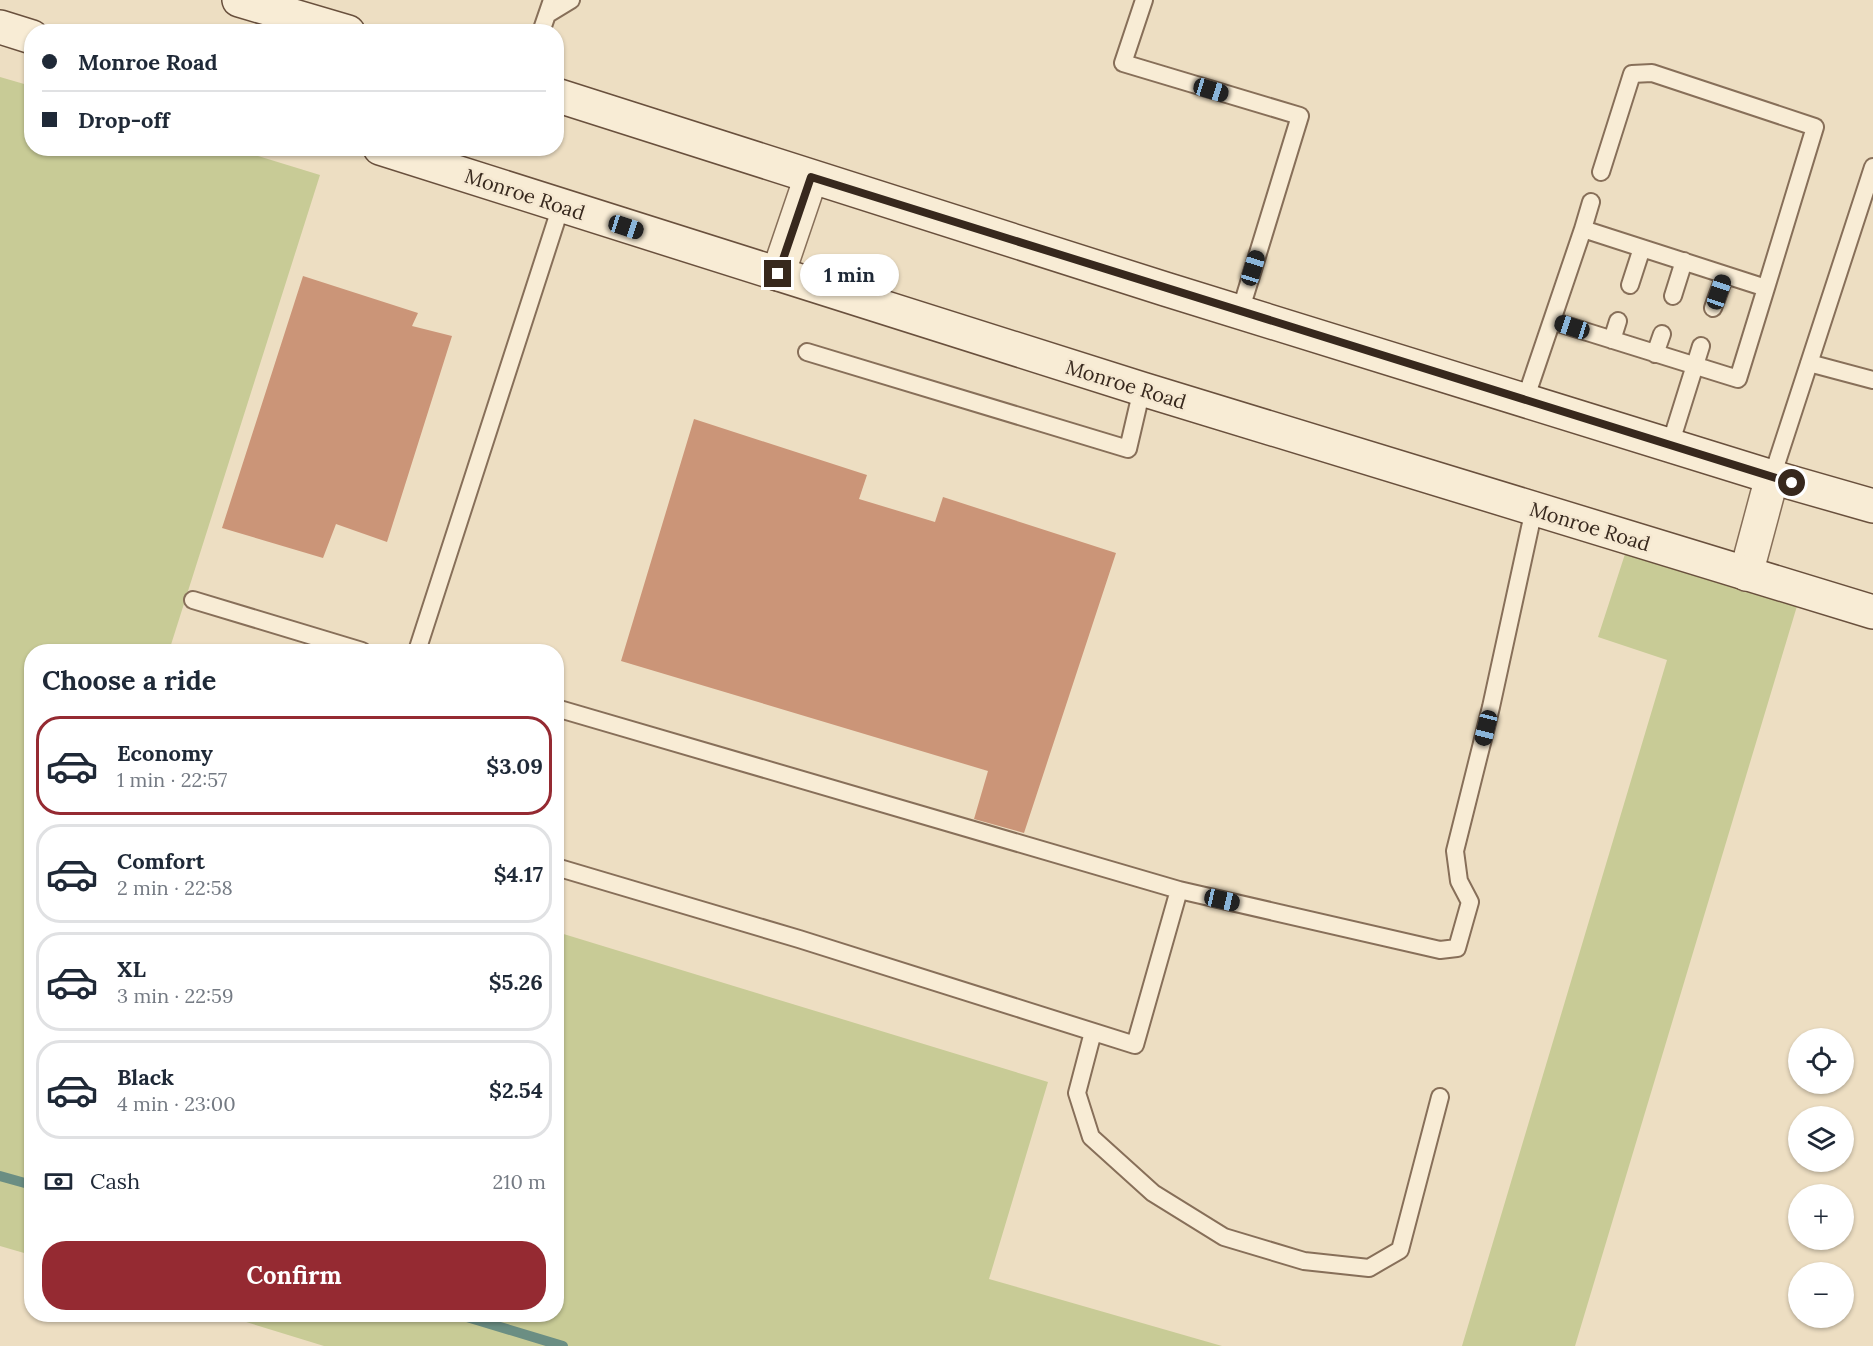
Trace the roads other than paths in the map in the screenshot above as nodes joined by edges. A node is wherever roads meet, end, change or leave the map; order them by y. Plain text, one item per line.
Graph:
1 (240, 0) edge
2 (571, 0) edge
3 (1144, 0) edge
4 (550, 7) edge
5 (321, 24) edge
6 (544, 24) edge
7 (0, 27) edge
8 (24, 34) edge
9 (564, 98) edge
10 (405, 156) edge
11 (1873, 167) edge
12 (1601, 172) dead end
13 (811, 177) junction
14 (1591, 202) dead end
15 (561, 206) junction
16 (1583, 229) junction
17 (1642, 248) junction
18 (1684, 261) junction
19 (778, 274) junction
20 (1725, 275) junction
21 (1630, 285) dead end
22 (1766, 288) junction
23 (1673, 296) dead end
24 (1713, 308) dead end
25 (1240, 312) junction
26 (1552, 321) junction
27 (1618, 321) dead end
28 (1662, 334) dead end
29 (1612, 340) junction
30 (1701, 346) dead end
31 (807, 352) dead end
32 (1655, 354) junction
33 (1809, 363) junction
34 (1695, 366) junction
35 (1873, 381) edge
36 (1142, 389) junction
37 (1525, 400) junction
38 (1670, 445) junction
39 (1772, 477) junction
40 (1873, 506) edge
41 (1534, 509) junction
42 (1746, 574) junction
43 (194, 600) dead end
44 (1873, 612) edge
45 (340, 644) edge
46 (419, 644) edge
47 (564, 710) edge
48 (564, 869) edge
49 (1179, 890) junction
50 (1093, 1032) junction
51 (1440, 1097) dead end

1 - 5 main road
2 - 4 lane
3 - 25 lane
4 - 6 lane
7 - 8 main road
9 - 13 main road
10 - 15 main road, Monroe Road
11 - 33 lane
12 - 22 lane
13 - 19 main road
13 - 25 main road
14 - 16 lane
15 - 19 main road, Monroe Road
15 - 46 lane
16 - 17 lane
16 - 26 lane
17 - 18 lane
17 - 21 lane
18 - 20 lane
18 - 23 lane
19 - 36 main road, Monroe Road
20 - 22 lane
20 - 24 lane
22 - 34 lane
25 - 37 main road
26 - 29 lane
26 - 37 lane
27 - 29 lane
28 - 32 lane
29 - 32 lane
30 - 34 lane
31 - 36 lane
32 - 34 lane
33 - 35 lane
33 - 39 lane
34 - 38 lane
36 - 41 main road, Monroe Road
37 - 38 main road
38 - 39 main road
39 - 40 main road
39 - 42 main road
41 - 42 main road, Monroe Road
41 - 49 lane
42 - 44 main road, Monroe Road
43 - 45 lane
47 - 49 lane
48 - 50 lane
49 - 50 lane
50 - 51 lane

